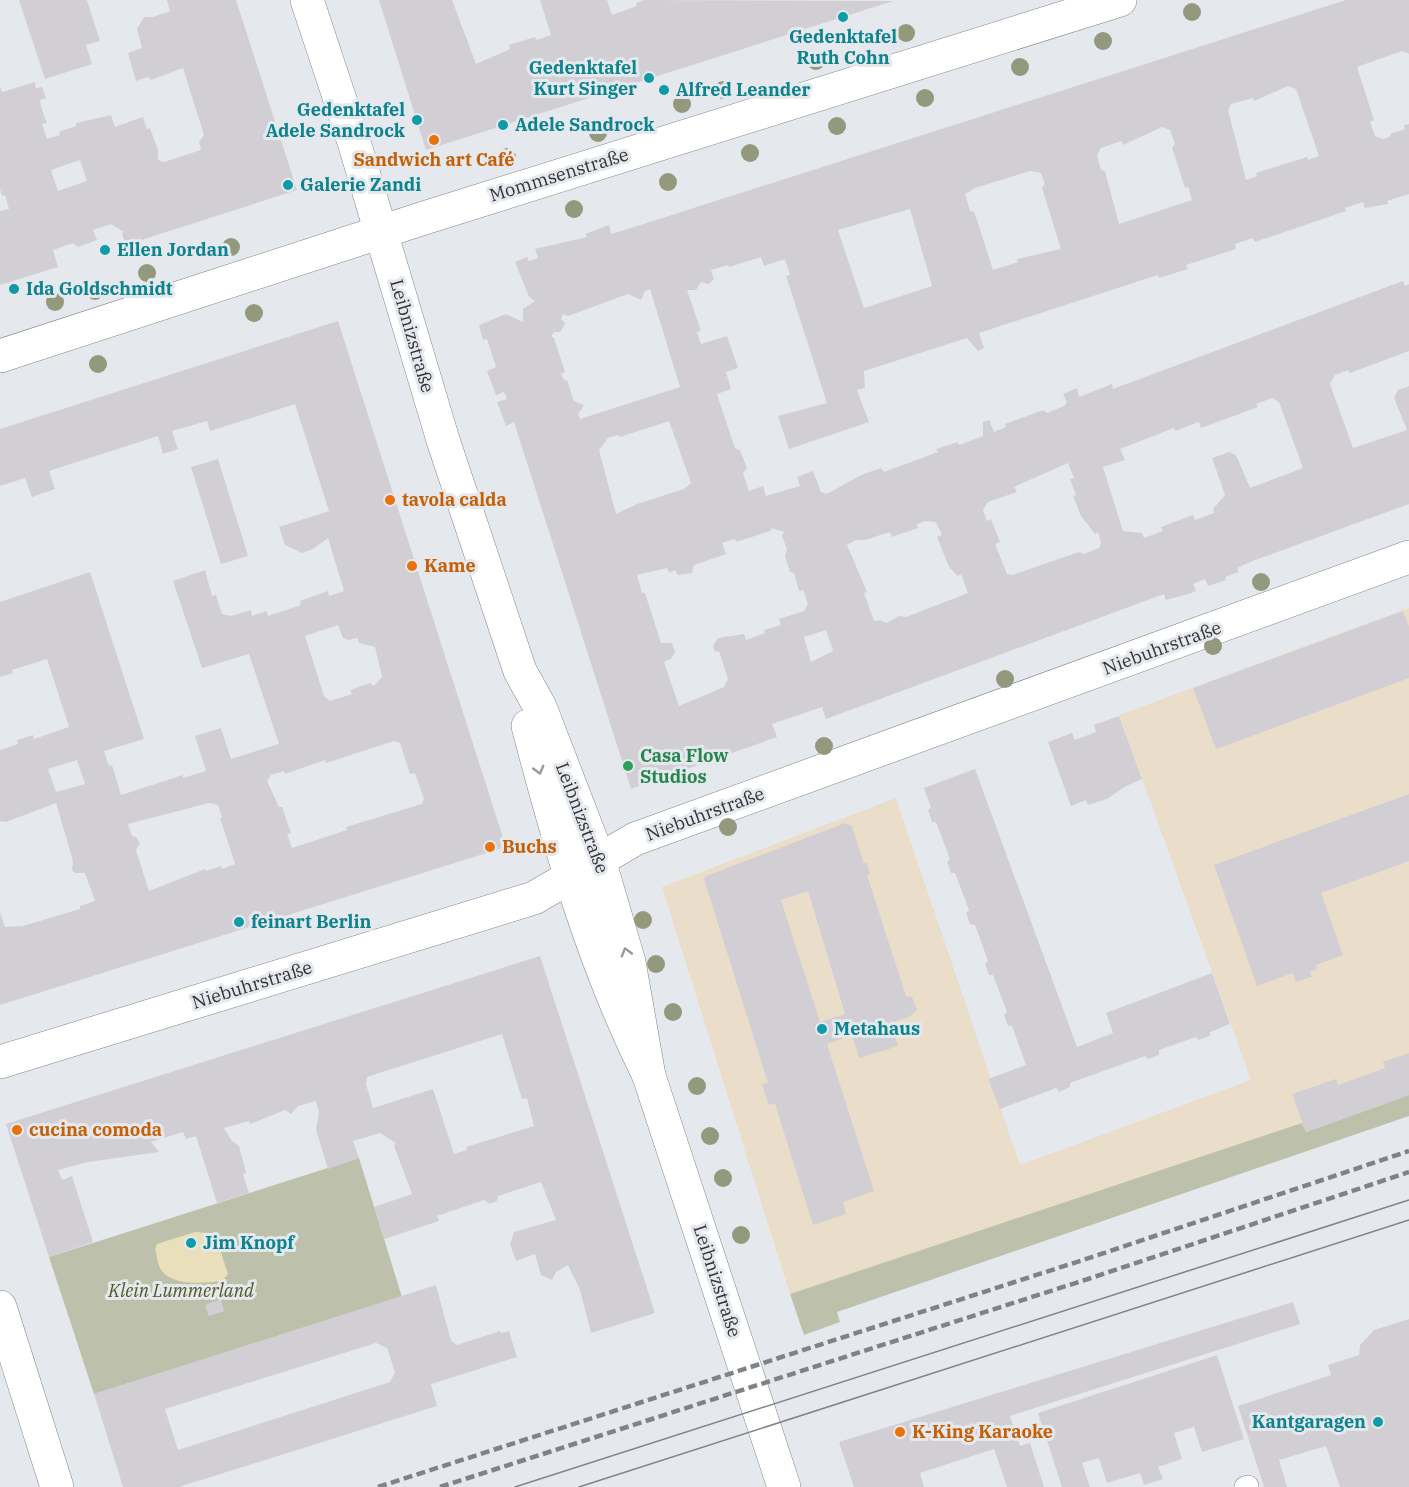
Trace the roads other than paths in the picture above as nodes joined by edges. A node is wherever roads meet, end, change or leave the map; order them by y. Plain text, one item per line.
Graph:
1 (307, 0) edge
2 (1120, 0) edge
3 (381, 232) junction
4 (0, 356) edge
5 (1409, 557) edge
6 (520, 671) junction
7 (599, 860) junction
8 (569, 879) junction
9 (0, 1062) edge
10 (649, 1076) junction
11 (0, 1307) edge
12 (57, 1487) edge
13 (784, 1487) edge

1 - 3 street, Leibnizstraße
2 - 3 street, Mommsenstraße
3 - 4 street, Mommsenstraße
3 - 6 street, Leibnizstraße
5 - 7 street, Niebuhrstraße
6 - 7 street, Leibnizstraße
6 -> 8 street, Leibnizstraße
7 - 8 street, Niebuhrstraße
10 -> 7 street, Leibnizstraße
8 - 9 street, Niebuhrstraße
8 - 10 street, Leibnizstraße
10 - 13 street, Leibnizstraße
11 - 12 street

